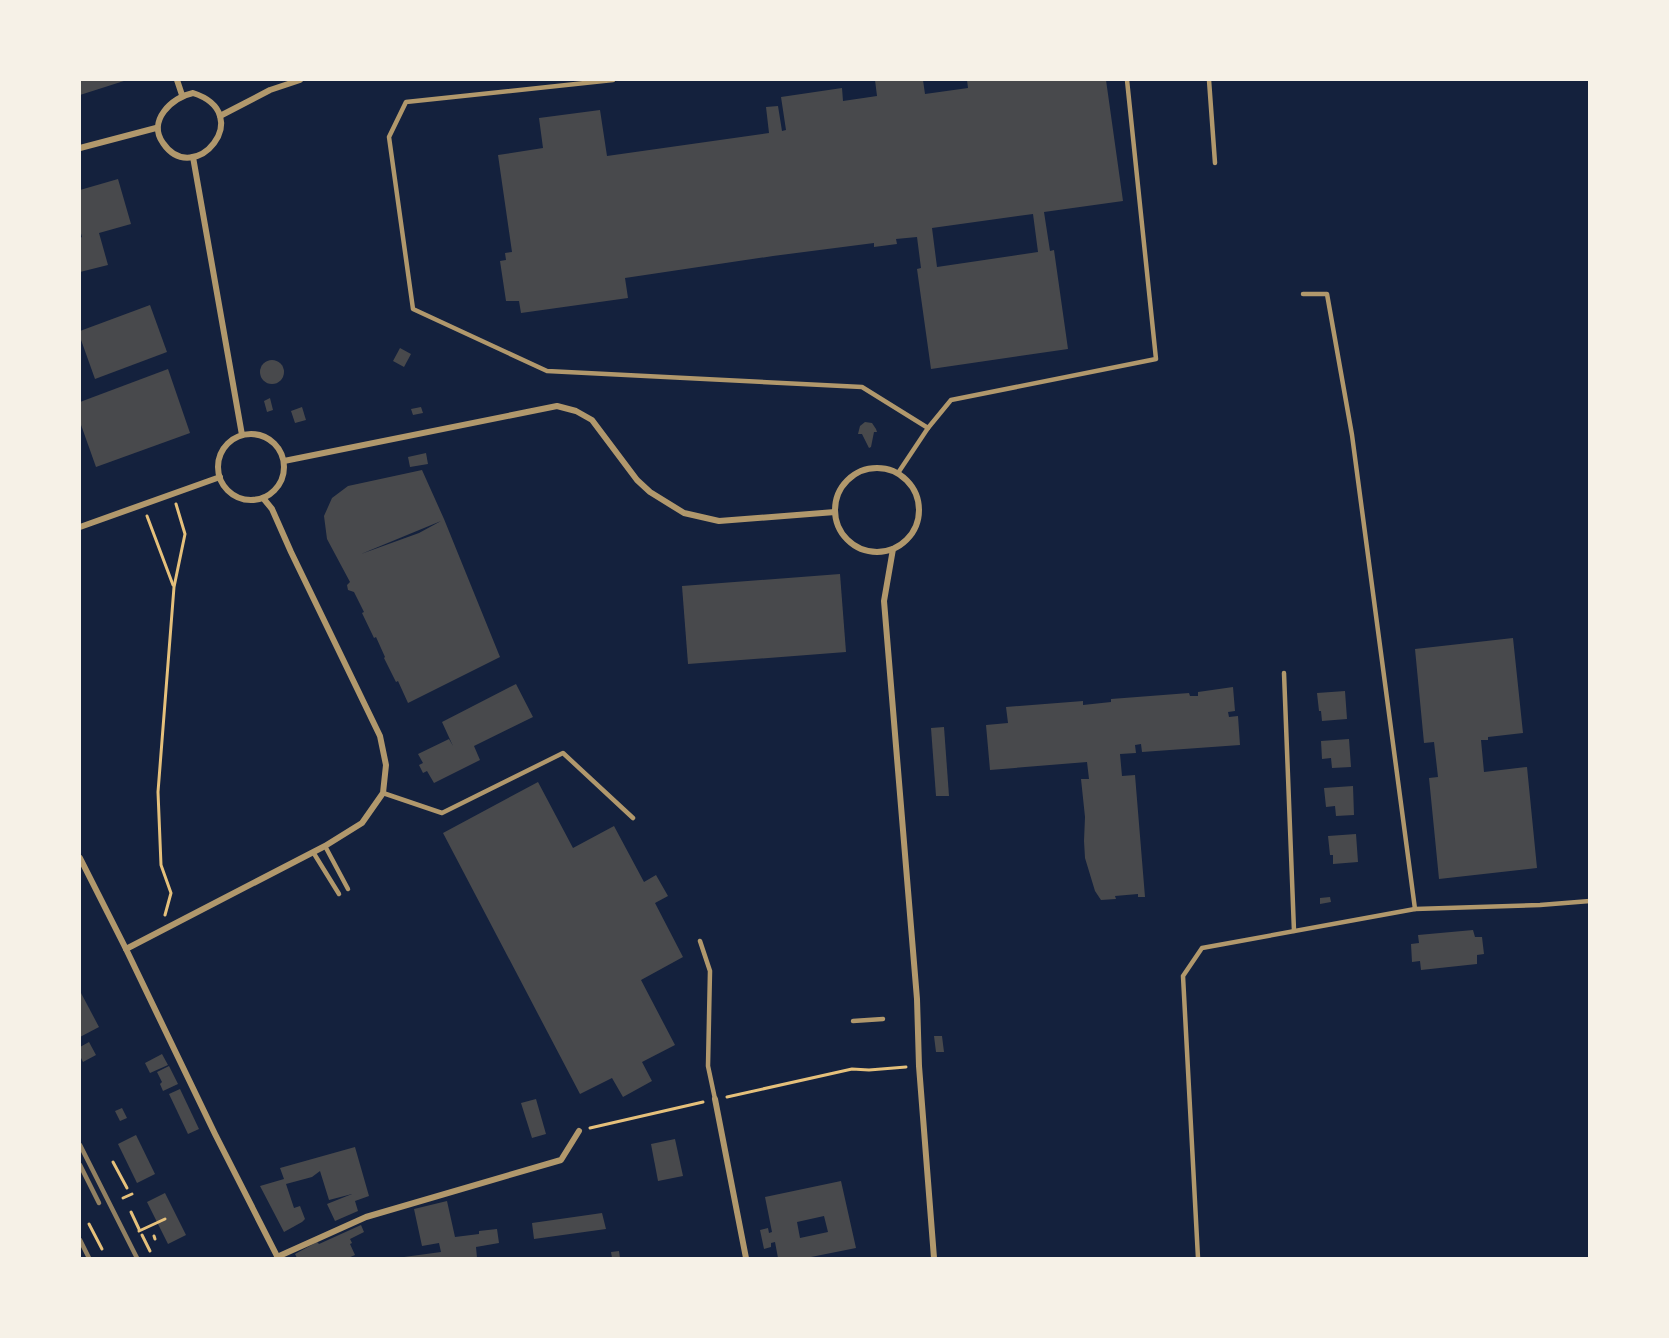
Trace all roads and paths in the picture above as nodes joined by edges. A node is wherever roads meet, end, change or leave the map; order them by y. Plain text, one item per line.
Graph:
1 (177, 80) edge
2 (300, 80) edge
3 (614, 80) edge
4 (1127, 80) edge
5 (1209, 80) edge
6 (182, 95) junction
7 (220, 116) junction
8 (156, 128) junction
9 (80, 148) edge
10 (193, 157) junction
11 (1215, 163) dead end
12 (1303, 294) dead end
13 (928, 428) junction
14 (242, 435) junction
15 (284, 461) junction
16 (898, 473) junction
17 (220, 477) junction
18 (173, 494) junction
19 (263, 498) junction
20 (143, 504) junction
21 (835, 512) junction
22 (80, 527) edge
23 (893, 549) junction
24 (174, 587) junction
25 (1284, 673) dead end
26 (383, 793) junction
27 (633, 818) dead end
28 (325, 846) junction
29 (314, 852) junction
30 (80, 858) edge
31 (348, 889) dead end
32 (339, 894) dead end
33 (1590, 901) edge
34 (1415, 909) junction
35 (161, 929) junction
36 (1294, 931) junction
37 (700, 941) dead end
38 (126, 949) junction
39 (883, 1019) dead end
40 (854, 1021) dead end
41 (919, 1066) junction
42 (715, 1100) junction
43 (579, 1131) joint
44 (113, 1161) dead end
45 (127, 1188) dead end
46 (132, 1194) dead end
47 (123, 1198) dead end
48 (131, 1212) dead end
49 (165, 1219) dead end
50 (89, 1224) dead end
51 (140, 1232) junction
52 (102, 1249) dead end
53 (150, 1251) dead end
54 (278, 1258) edge
55 (746, 1258) edge
56 (934, 1258) edge
57 (1198, 1258) edge

1 - 6 street
2 - 7 street
3 - 13 lane
4 - 13 lane
5 - 11 lane
6 - 7 street
6 - 8 street
7 - 10 street
8 - 9 street
8 - 10 street
10 - 14 street
12 - 34 lane
13 - 16 lane
14 - 15 street
14 - 17 street
15 - 19 street
15 - 21 street
16 - 21 street
16 - 23 street
17 - 18 street
17 - 19 street
18 - 20 street
18 - 24 path
19 - 26 street
20 - 22 street
20 - 24 path
21 - 23 street
23 - 41 street
24 - 35 path
25 - 36 lane
26 - 27 lane
26 - 28 street
28 - 29 street
28 - 31 lane
29 - 32 lane
29 - 35 street
30 - 38 street
33 - 34 lane
34 - 36 lane
35 - 38 street
36 - 57 lane
37 - 42 lane
38 - 54 street
39 - 40 lane
41 - 42 path
41 - 56 street
42 - 43 path
42 - 55 street
43 - 54 street
44 - 45 path
46 - 47 path
48 - 51 path
49 - 51 path
50 - 52 path
51 - 53 path

